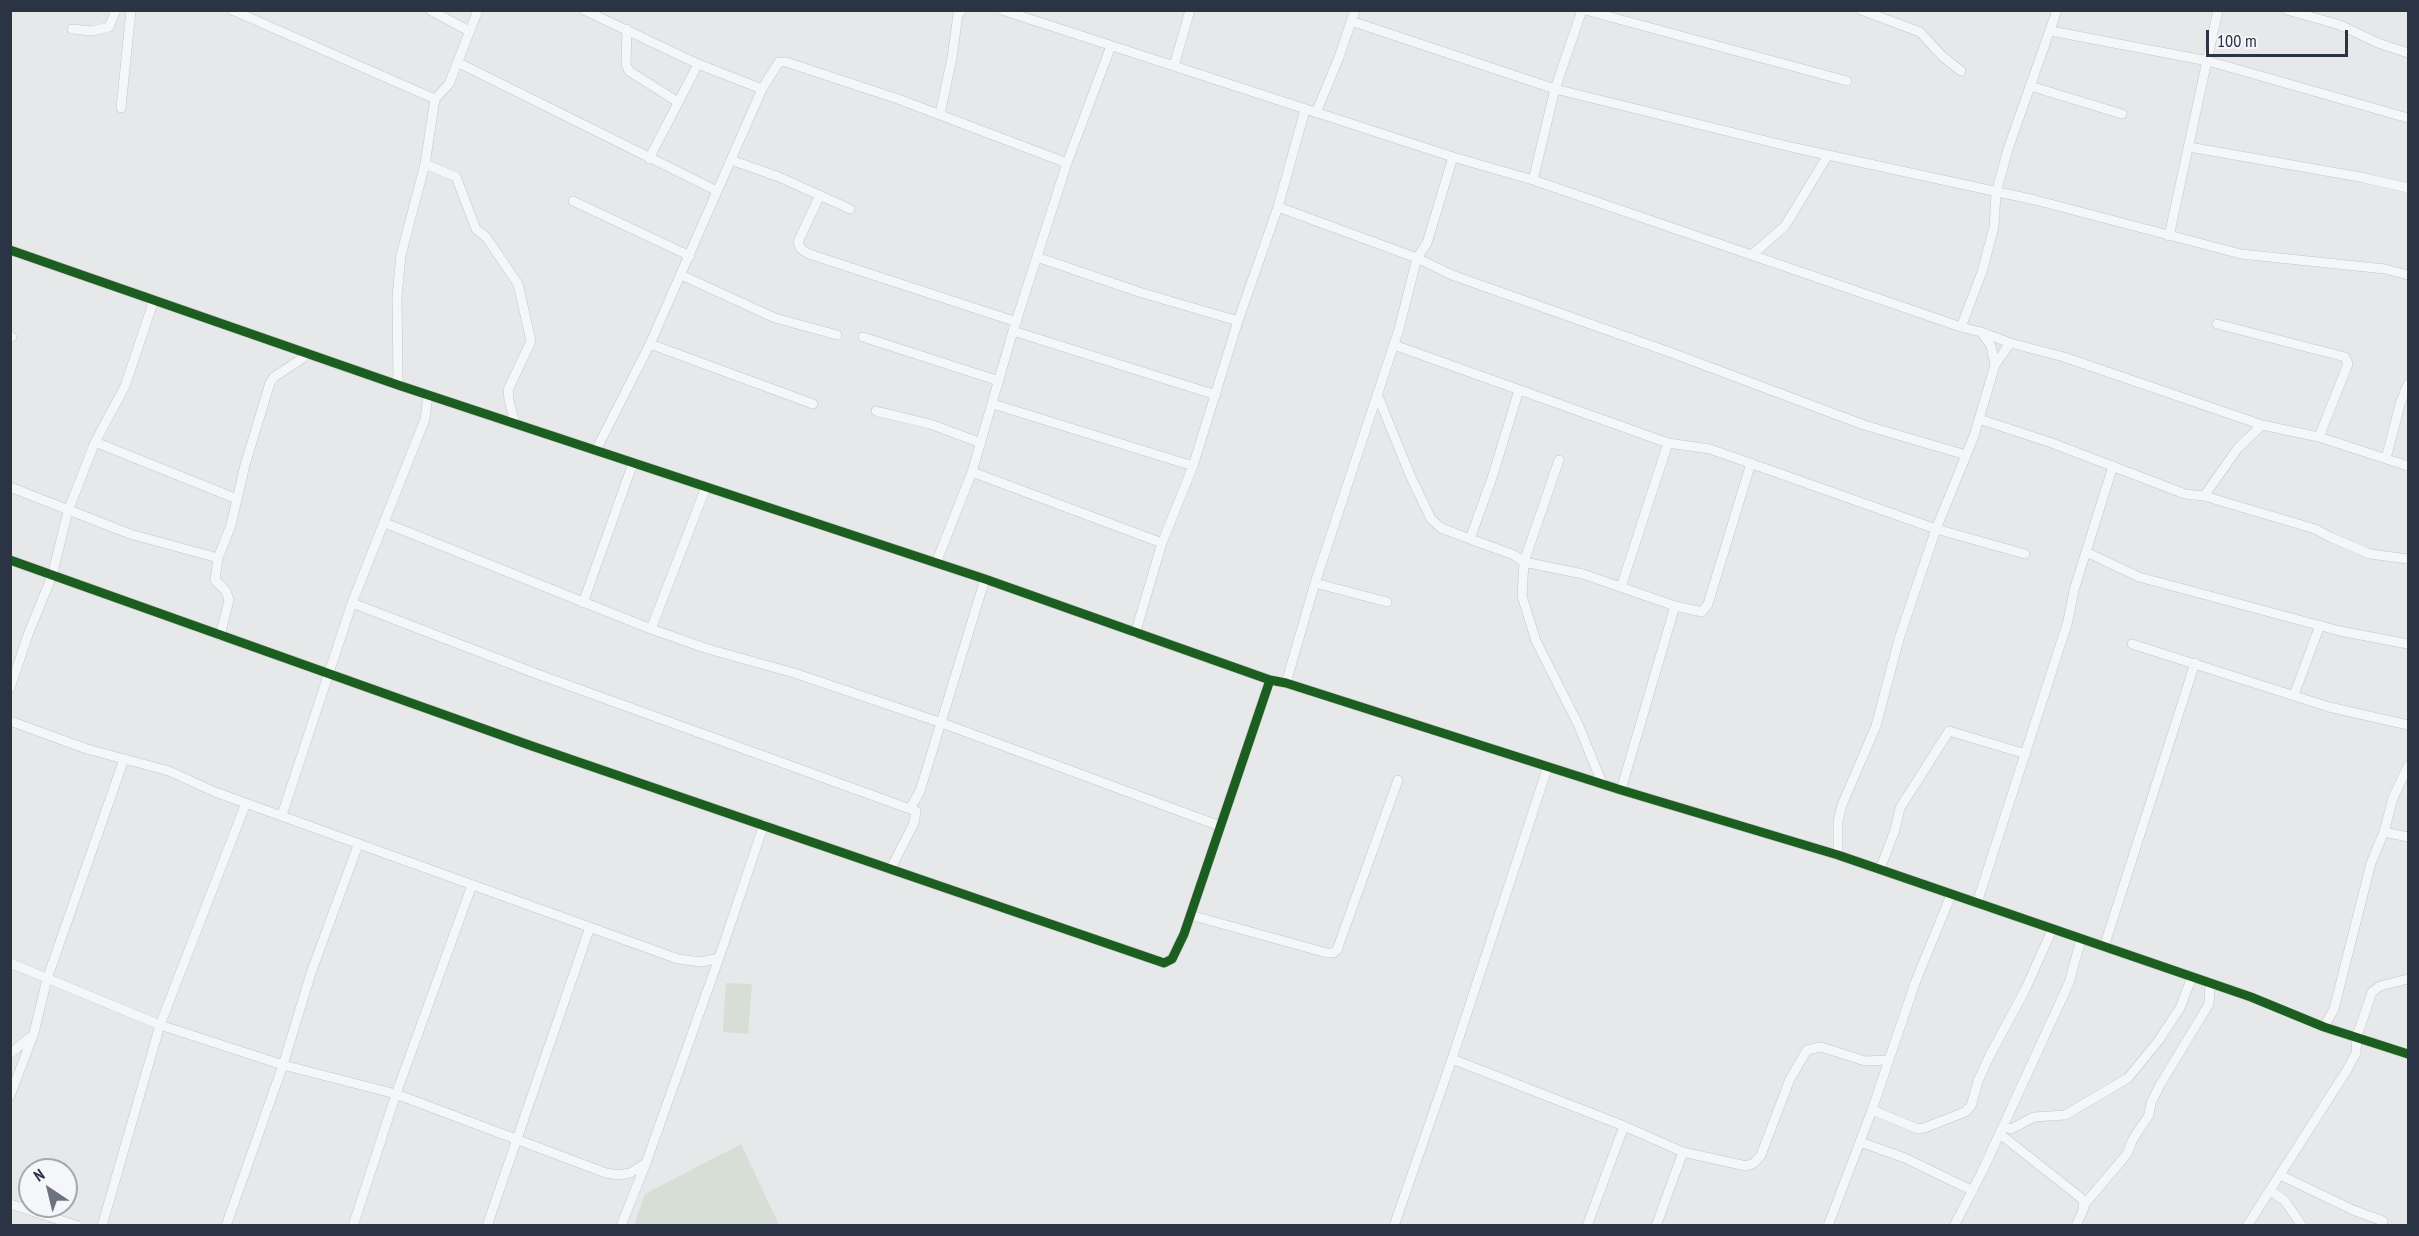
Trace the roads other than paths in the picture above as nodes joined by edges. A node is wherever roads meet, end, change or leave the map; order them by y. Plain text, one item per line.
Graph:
1 (116, 10) edge
2 (132, 10) edge
3 (232, 10) edge
4 (430, 10) edge
5 (478, 10) edge
6 (584, 10) edge
7 (612, 10) edge
8 (962, 10) edge
9 (1002, 10) edge
10 (1190, 10) edge
11 (1354, 10) edge
12 (1584, 10) edge
13 (1861, 10) edge
14 (2057, 10) edge
15 (2218, 10) edge
16 (2287, 10) edge
17 (609, 21) junction
18 (1351, 21) junction
19 (72, 29) dead end
20 (627, 29) junction
21 (469, 31) junction
22 (2050, 31) junction
23 (1111, 46) junction
24 (2409, 53) edge
25 (2208, 61) junction
26 (458, 62) junction
27 (698, 64) junction
28 (1174, 66) junction
29 (1961, 71) dead end
30 (1847, 81) dead end
31 (2030, 86) junction
32 (1555, 88) junction
33 (762, 89) junction
34 (435, 99) junction
35 (678, 102) junction
36 (121, 108) dead end
37 (1305, 110) junction
38 (1316, 112) junction
39 (940, 114) junction
40 (2122, 114) dead end
41 (2409, 118) edge
42 (2189, 147) junction
43 (1828, 155) junction
44 (1452, 157) junction
45 (649, 159) junction
46 (731, 160) junction
47 (1067, 163) junction
48 (425, 164) junction
49 (1533, 180) junction
50 (2409, 188) edge
51 (717, 191) junction
52 (1996, 193) junction
53 (820, 195) junction
54 (573, 201) dead end
55 (1278, 207) junction
56 (850, 209) dead end
57 (2169, 236) junction
58 (10, 250) edge
59 (1754, 254) junction
60 (690, 256) junction
61 (1037, 257) junction
62 (1418, 258) junction
63 (681, 275) junction
64 (2409, 275) edge
65 (154, 300) junction
66 (1238, 321) junction
67 (2217, 324) dead end
68 (1015, 327) junction
69 (1961, 327) junction
70 (1981, 332) junction
71 (837, 335) dead end
72 (863, 337) dead end
73 (2010, 343) junction
74 (650, 344) junction
75 (1394, 345) junction
76 (303, 352) junction
77 (1995, 365) junction
78 (999, 381) junction
79 (2409, 384) edge
80 (398, 385) junction
81 (1519, 390) junction
82 (1377, 394) junction
83 (428, 395) junction
84 (1216, 395) junction
85 (993, 404) junction
86 (813, 405) dead end
87 (876, 411) dead end
88 (1978, 419) junction
89 (515, 424) junction
90 (2262, 425) junction
91 (2319, 437) junction
92 (95, 442) junction
93 (981, 442) junction
94 (1668, 443) junction
95 (596, 450) junction
96 (1966, 455) junction
97 (2386, 458) junction
98 (1559, 460) dead end
99 (633, 463) junction
100 (1751, 463) junction
101 (1193, 466) junction
102 (2113, 466) junction
103 (2409, 466) edge
104 (972, 472) junction
105 (10, 487) edge
106 (705, 487) junction
107 (2204, 496) junction
108 (237, 499) junction
109 (68, 511) junction
110 (385, 523) junction
111 (1936, 529) junction
112 (1470, 539) junction
113 (1162, 543) junction
114 (2085, 552) junction
115 (2025, 554) dead end
116 (218, 558) junction
117 (2409, 559) edge
118 (10, 560) edge
119 (1524, 562) junction
120 (936, 563) junction
121 (52, 576) junction
122 (985, 579) junction
123 (1315, 583) junction
124 (1621, 588) junction
125 (1388, 602) dead end
126 (352, 603) junction
127 (583, 603) junction
128 (1675, 606) junction
129 (2320, 625) junction
130 (651, 628) junction
131 (1136, 634) junction
132 (220, 636) junction
133 (2132, 644) dead end
134 (2409, 644) edge
135 (2194, 663) junction
136 (329, 674) junction
137 (1270, 680) junction
138 (1286, 683) junction
139 (10, 688) edge
140 (2294, 696) junction
141 (10, 721) edge
142 (942, 723) junction
143 (2409, 725) edge
144 (2026, 754) junction
145 (124, 759) junction
146 (1548, 766) junction
147 (2409, 766) edge
148 (1398, 780) dead end
149 (1602, 783) junction
150 (1621, 790) junction
151 (246, 803) junction
152 (910, 809) junction
153 (282, 815) junction
154 (764, 824) junction
155 (1220, 826) junction
156 (2384, 832) junction
157 (2409, 837) edge
158 (358, 845) junction
159 (1838, 855) junction
160 (891, 868) junction
161 (1880, 869) junction
162 (472, 885) junction
163 (1951, 895) junction
164 (1977, 903) junction
165 (1190, 915) junction
166 (590, 927) junction
167 (2052, 930) junction
168 (2081, 939) junction
169 (2104, 947) junction
170 (719, 958) junction
171 (10, 963) edge
172 (2192, 977) junction
173 (2409, 978) edge
174 (47, 979) junction
175 (2211, 984) junction
176 (160, 1025) junction
177 (2324, 1027) junction
178 (34, 1033) junction
179 (2357, 1036) junction
180 (10, 1054) edge
181 (2409, 1054) edge
182 (1452, 1059) junction
183 (1887, 1060) junction
184 (283, 1065) junction
185 (396, 1094) junction
186 (10, 1096) edge
187 (1872, 1110) junction
188 (1624, 1126) junction
189 (2002, 1130) junction
190 (517, 1141) junction
191 (1860, 1142) junction
192 (1683, 1152) junction
193 (646, 1163) junction
194 (2280, 1175) junction
195 (1973, 1191) junction
196 (2271, 1191) junction
197 (10, 1204) edge
198 (2083, 1206) junction
199 (2383, 1221) dead end
200 (78, 1226) edge
201 (102, 1226) edge
202 (226, 1226) edge
203 (353, 1226) edge
204 (487, 1226) edge
205 (621, 1226) edge
206 (1394, 1226) edge
207 (1587, 1226) edge
208 (1656, 1226) edge
209 (1828, 1226) edge
210 (1954, 1226) edge
211 (2076, 1226) edge
212 (2247, 1226) edge
213 (2302, 1226) edge

1 - 19 street
2 - 36 street
3 - 34 street
4 - 21 street
5 - 21 street
6 - 17 street
7 - 17 street
8 - 39 street
9 - 23 street
10 - 28 street
11 - 18 street
12 - 30 street
12 - 32 street
13 - 29 street
14 - 22 street
15 - 25 street
16 - 24 street
17 - 20 street
18 - 32 street
18 - 38 street
20 - 27 street
20 - 35 street
21 - 26 street
22 - 25 street
22 - 31 street
23 - 28 street
23 - 47 street
25 - 41 street
25 - 42 street
26 - 34 street
26 - 45 street
27 - 33 street
27 - 35 street
28 - 37 street
31 - 40 street
31 - 52 street
32 - 43 street
32 - 49 street
33 - 39 street
33 - 46 street
34 - 48 street
35 - 45 street
37 - 38 street
37 - 55 street
38 - 44 street
39 - 47 street
42 - 50 street
42 - 57 street
43 - 52 street
43 - 59 street
44 - 49 street
44 - 62 street
45 - 51 street
46 - 51 street
46 - 53 street
47 - 61 street
48 - 80 street
48 - 89 street
49 - 59 street
51 - 60 street
52 - 57 street
52 - 69 street
53 - 56 street
53 - 68 street
54 - 60 street
55 - 62 street
55 - 66 street
57 - 64 street
58 - 65 street
59 - 69 street
60 - 63 street
61 - 66 street
61 - 68 street
62 - 75 street
62 - 96 street
63 - 71 street
63 - 74 street
65 - 76 street
65 - 92 street
66 - 84 street
67 - 91 street
68 - 78 street
68 - 84 street
69 - 70 street
70 - 73 street
70 - 77 street
72 - 78 street
73 - 77 street
73 - 90 street
74 - 86 street
74 - 95 street
75 - 81 street
75 - 82 street
76 - 80 street
76 - 108 street
77 - 88 street
78 - 85 street
79 - 97 street
80 - 83 street
81 - 94 street
81 - 112 street
82 - 112 street
82 - 123 street
83 - 89 street
83 - 110 street
84 - 101 street
85 - 93 street
85 - 101 street
87 - 93 street
88 - 96 street
88 - 102 street
89 - 95 street
90 - 91 street
90 - 107 street
91 - 97 street
92 - 108 street
92 - 109 street
93 - 104 street
94 - 100 street
94 - 124 street
95 - 99 street
96 - 111 street
97 - 103 street
98 - 119 street
99 - 106 street
99 - 127 street
100 - 111 street
100 - 128 street
101 - 113 street
102 - 107 street
102 - 114 street
104 - 113 street
104 - 120 street
105 - 109 street
106 - 120 street
106 - 130 street
107 - 117 street
108 - 116 street
109 - 116 street
109 - 121 street
110 - 126 street
110 - 127 street
111 - 115 street
111 - 159 street
112 - 119 street
113 - 131 street
114 - 129 street
114 - 144 street
116 - 132 street
118 - 121 street
119 - 124 street
119 - 149 street
120 - 122 street
121 - 132 street
121 - 139 street
122 - 131 street
122 - 142 street
123 - 125 street
123 - 138 street
124 - 128 street
126 - 136 street
126 - 152 street
127 - 130 street
128 - 150 street
129 - 134 street
129 - 140 street
130 - 142 street
131 - 137 street
132 - 136 street
133 - 135 street
135 - 140 street
135 - 169 street
136 - 153 street
136 - 154 street
137 - 138 street
137 - 155 street
138 - 146 street
140 - 143 street
141 - 145 street
142 - 152 street
142 - 155 street
144 - 161 street
144 - 164 street
145 - 151 street
145 - 174 street
146 - 149 street
146 - 182 street
147 - 156 street
148 - 165 street
149 - 150 street
150 - 159 street
151 - 153 street
151 - 176 street
152 - 160 street
153 - 158 street
154 - 160 street
154 - 170 street
155 - 165 street
156 - 157 street
156 - 177 street
158 - 162 street
158 - 184 street
159 - 161 street
160 - 165 street
161 - 163 street
162 - 166 street
162 - 185 street
163 - 164 street
163 - 183 street
164 - 167 street
166 - 170 street
166 - 190 street
167 - 168 street
167 - 187 street
168 - 169 street
168 - 189 street
169 - 172 street
170 - 193 street
171 - 174 street
172 - 175 street
172 - 189 street
173 - 179 street
174 - 176 street
174 - 178 street
175 - 177 street
175 - 198 street
176 - 184 street
176 - 201 street
177 - 179 street
178 - 180 street
178 - 186 street
179 - 181 street
179 - 194 street
182 - 188 street
182 - 206 street
183 - 187 street
183 - 192 street
184 - 185 street
184 - 202 street
185 - 190 street
185 - 203 street
187 - 191 street
188 - 192 street
188 - 207 street
189 - 195 street
189 - 198 street
190 - 193 street
190 - 204 street
191 - 195 street
191 - 209 street
192 - 208 street
193 - 205 street
194 - 196 street
194 - 199 street
195 - 210 street
196 - 212 street
196 - 213 street
197 - 200 street
198 - 211 street

